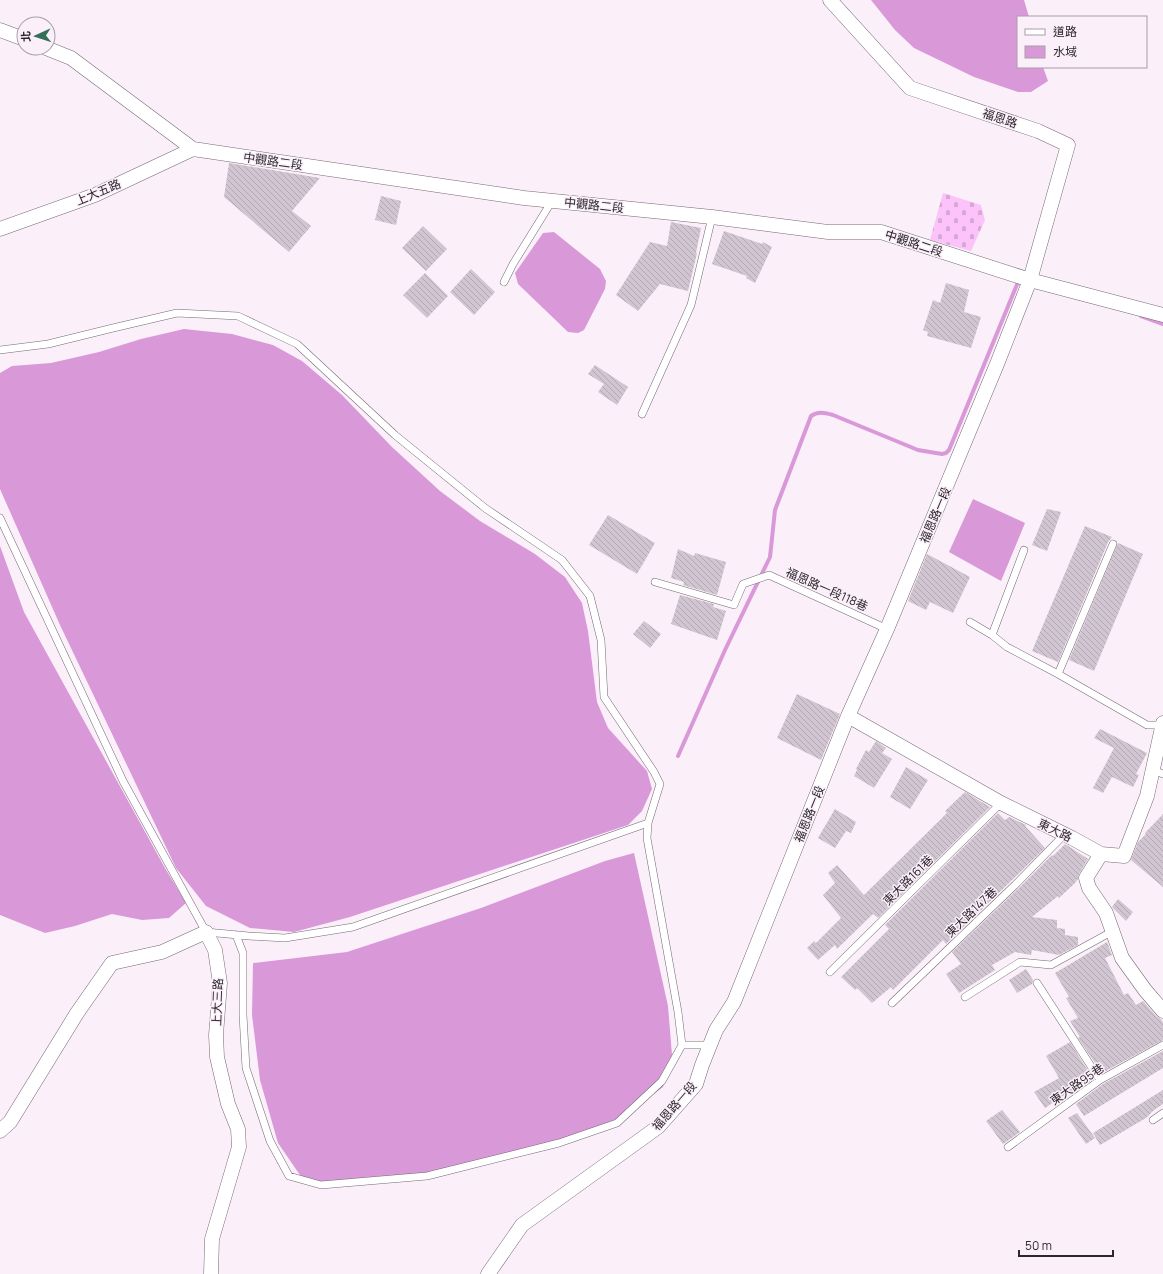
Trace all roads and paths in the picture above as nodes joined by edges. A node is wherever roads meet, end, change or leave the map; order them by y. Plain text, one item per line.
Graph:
1 (830, 0) edge
2 (0, 30) edge
3 (16, 36) edge
4 (56, 52) edge
5 (193, 149) junction
6 (552, 201) junction
7 (712, 218) junction
8 (0, 229) edge
9 (1030, 280) junction
10 (504, 282) dead end
11 (1163, 315) edge
12 (0, 350) edge
13 (642, 414) dead end
14 (0, 518) edge
15 (1113, 544) dead end
16 (1024, 550) dead end
17 (655, 582) dead end
18 (970, 622) dead end
19 (887, 629) junction
20 (992, 634) junction
21 (1058, 674) junction
22 (848, 716) junction
23 (1163, 724) edge
24 (1158, 772) edge
25 (1001, 803) junction
26 (648, 823) junction
27 (1064, 835) junction
28 (1101, 854) junction
29 (1112, 931) junction
30 (206, 932) junction
31 (236, 935) junction
32 (830, 972) dead end
33 (1037, 982) dead end
34 (966, 997) dead end
35 (892, 1003) dead end
36 (1163, 1011) edge
37 (682, 1045) junction
38 (710, 1045) junction
39 (1163, 1045) edge
40 (1100, 1080) junction
41 (1163, 1113) edge
42 (1153, 1120) dead end
43 (0, 1131) edge
44 (1008, 1147) dead end
45 (211, 1274) edge
46 (488, 1274) edge

1 - 9 street, 福恩路
2 - 3 street
4 - 5 street, 中觀路二段
5 - 6 street, 中觀路二段
5 - 8 street, 上大五路
6 - 7 street, 中觀路二段
6 - 10 lane
7 - 9 street, 中觀路二段
7 - 13 lane
9 - 11 street, 中觀路二段
9 - 19 street, 福恩路一段
12 - 26 lane
14 - 30 lane
15 - 21 lane
16 - 20 lane
17 - 19 lane, 福恩路一段118巷
18 - 20 lane
19 - 22 street, 福恩路一段
20 - 21 lane
21 - 23 lane
22 - 25 street, 東大路
22 - 38 street, 福恩路一段
23 - 24 street
24 - 28 street
25 - 27 street, 東大路
25 - 32 lane, 東大路161巷
26 - 31 lane
26 - 37 lane
27 - 28 street, 東大路
27 - 35 lane, 東大路147巷
28 - 29 street
29 - 34 lane
29 - 36 street
30 - 31 lane
30 - 43 street
30 - 45 street, 上大三路
31 - 37 lane
33 - 40 lane
37 - 38 lane
38 - 46 street, 福恩路一段
39 - 40 lane, 東大路95巷
40 - 44 lane, 東大路95巷
41 - 42 lane

